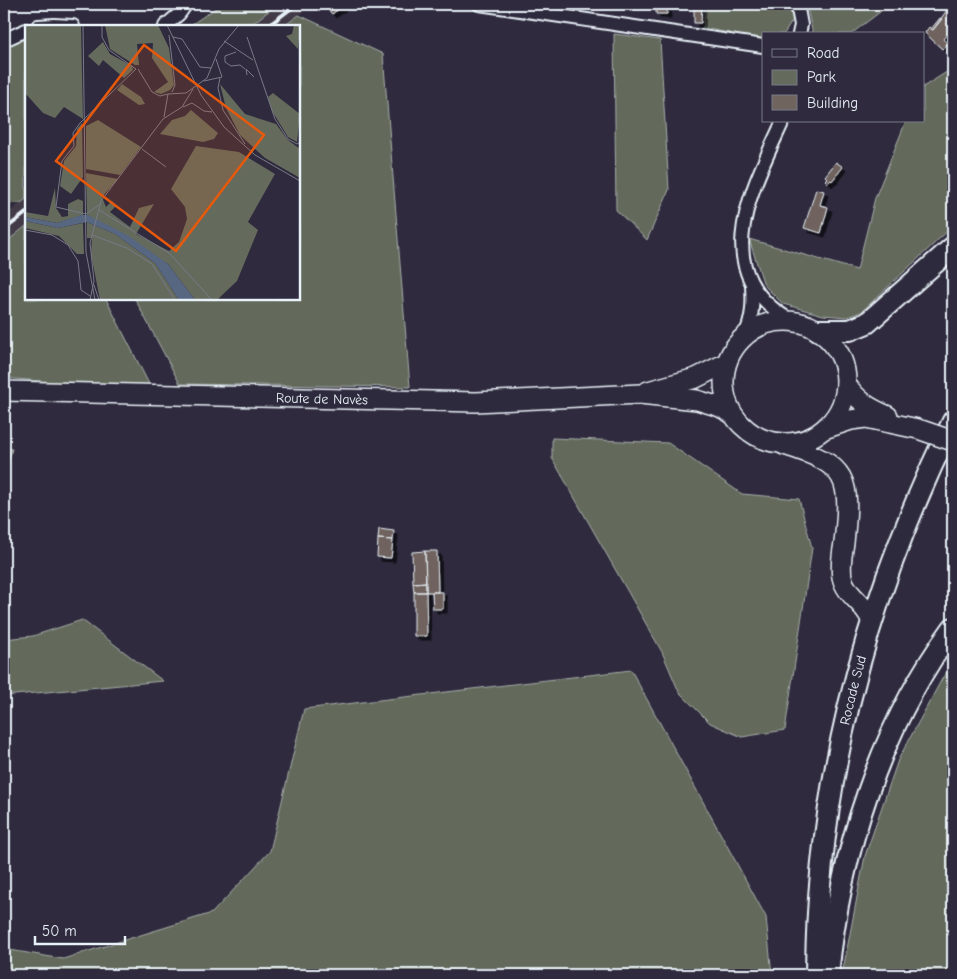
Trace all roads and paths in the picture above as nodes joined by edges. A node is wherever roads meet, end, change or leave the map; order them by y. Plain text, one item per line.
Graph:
1 (186, 4) edge
2 (479, 4) edge
3 (797, 4) edge
4 (46, 25) edge
5 (64, 25) edge
6 (166, 25) edge
7 (25, 30) edge
8 (799, 32) edge
9 (4, 40) edge
10 (762, 46) edge
11 (783, 122) edge
12 (953, 247) edge
13 (752, 285) junction
14 (792, 321) junction
15 (818, 330) junction
16 (745, 335) junction
17 (726, 362) junction
18 (846, 384) junction
19 (4, 391) edge
20 (640, 394) junction
21 (731, 413) junction
22 (953, 421) edge
23 (827, 428) junction
24 (920, 429) junction
25 (953, 441) edge
26 (781, 444) junction
27 (871, 620) junction
28 (953, 628) edge
29 (816, 975) edge
30 (828, 975) edge

1 - 6 street
2 - 10 street
3 - 8 street
4 - 5 street
7 - 9 street
11 - 13 street
12 - 15 main road
13 - 14 street
13 - 16 street
14 - 15 main road, Route de Navès
14 - 16 main road, Route de Navès
15 - 18 main road, Route de Navès
16 - 17 main road, Route de Navès
17 - 20 main road, Route de Navès
17 - 21 main road, Route de Navès
18 - 23 main road, Route de Navès
18 - 24 main road, Route de Navès
19 - 20 main road, Route de Navès
20 - 21 main road, Route de Navès
21 - 26 main road, Route de Navès
22 - 27 main road, Rocade Sud
23 - 24 main road, Route de Navès
23 - 26 main road, Route de Navès
24 - 25 main road, Route de Navès, bridge
26 - 27 main road
27 - 29 main road, Rocade Sud
28 - 30 main road

